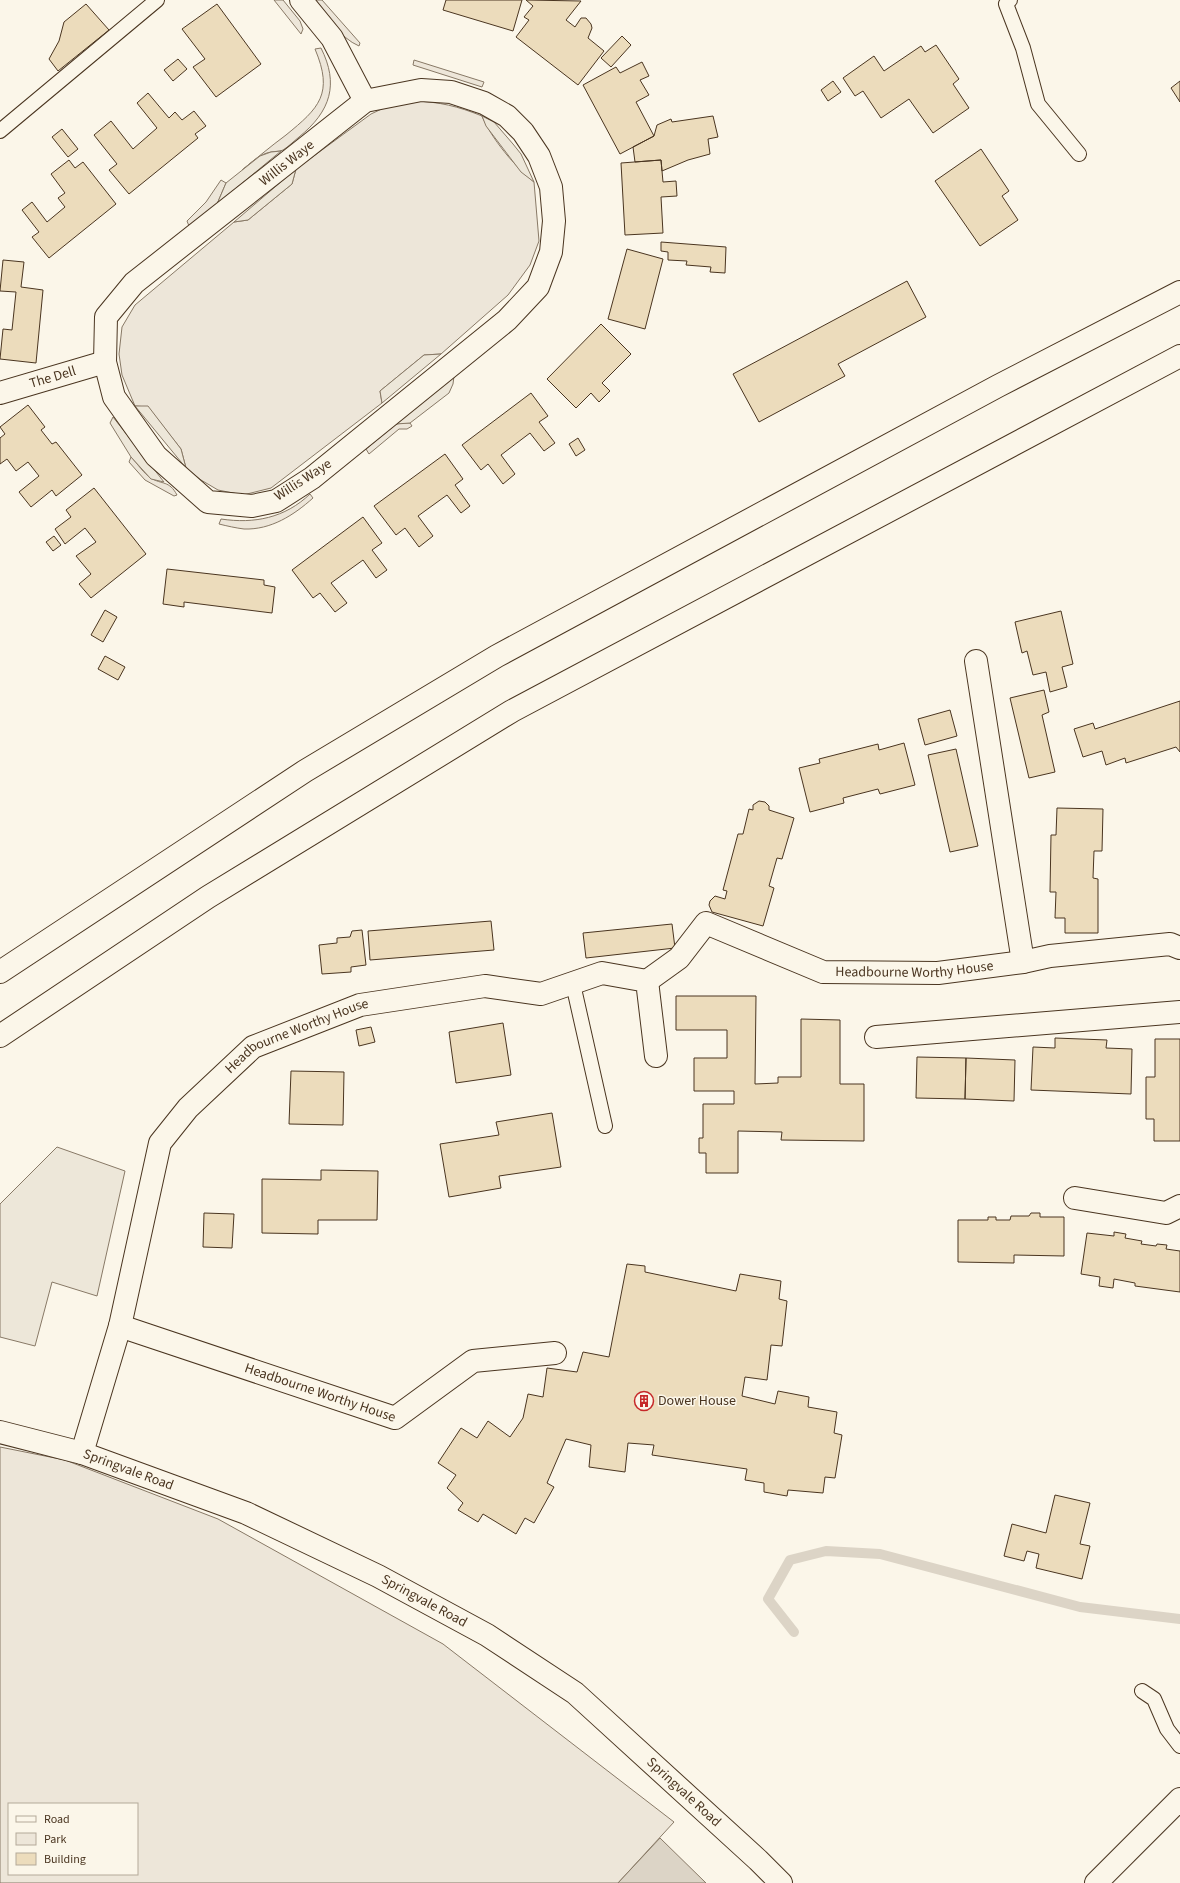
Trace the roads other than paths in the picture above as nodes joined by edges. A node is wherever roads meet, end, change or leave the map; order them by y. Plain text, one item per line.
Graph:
1 (157, 0) edge
2 (301, 0) edge
3 (1010, 0) edge
4 (365, 101) junction
5 (0, 131) edge
6 (1079, 154) dead end
7 (1180, 292) edge
8 (1180, 356) edge
9 (105, 362) junction
10 (0, 393) edge
11 (976, 660) dead end
12 (1180, 948) edge
13 (1023, 962) junction
14 (0, 972) edge
15 (647, 981) junction
16 (573, 984) junction
17 (1180, 1012) edge
18 (0, 1036) edge
19 (876, 1037) dead end
20 (656, 1056) dead end
21 (605, 1126) dead end
22 (1075, 1198) dead end
23 (1180, 1206) edge
24 (120, 1326) junction
25 (555, 1353) dead end
26 (0, 1432) edge
27 (82, 1453) junction
28 (1142, 1691) dead end
29 (1180, 1746) edge
30 (1180, 1800) edge
31 (781, 1883) edge
32 (1096, 1883) edge

1 - 5 lane
2 - 4 main road
3 - 6 lane
4 - 9 main road, Willis Waye
4 - 9 main road, Willis Waye
7 - 14 main road
8 - 18 main road
9 - 10 main road, The Dell
11 - 13 main road
12 - 13 main road, Headbourne Worthy House
13 - 15 main road, Headbourne Worthy House
15 - 16 main road, Headbourne Worthy House
15 - 20 main road
16 - 21 lane
16 - 24 main road, Headbourne Worthy House
17 - 19 main road
22 - 23 main road
24 - 25 main road, Headbourne Worthy House
24 - 27 main road, Headbourne Worthy House
26 - 27 main road, Springvale Road
27 - 31 main road, Springvale Road
28 - 29 lane
30 - 32 main road

